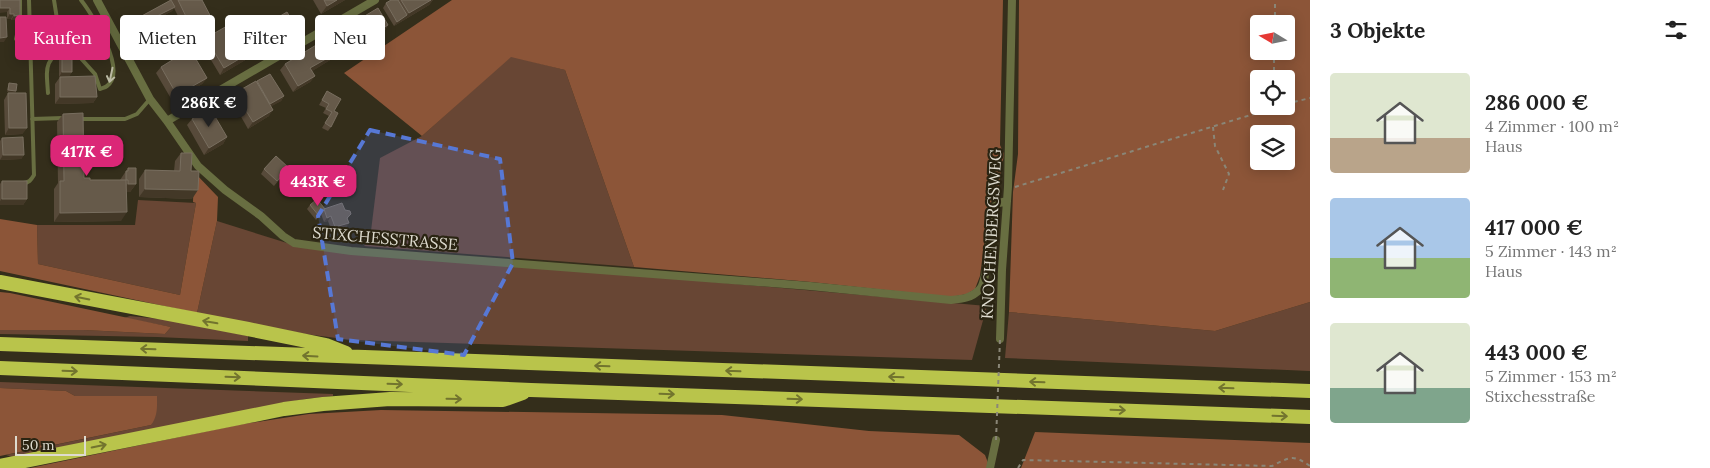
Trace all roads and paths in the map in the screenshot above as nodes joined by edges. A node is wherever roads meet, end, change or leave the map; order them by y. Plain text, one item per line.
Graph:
1 (20, 0) edge
2 (28, 0) edge
3 (54, 0) edge
4 (81, 0) edge
5 (97, 0) edge
6 (375, 0) edge
7 (1012, 0) edge
8 (1275, 0) edge
9 (20, 15) edge
10 (57, 15) edge
11 (90, 15) edge
12 (1275, 15) edge
13 (110, 53) edge
14 (50, 60) edge
15 (82, 60) edge
16 (48, 93) dead end
17 (1310, 98) edge
18 (150, 99) junction
19 (1295, 102) edge
20 (1250, 115) edge
21 (32, 119) junction
22 (167, 121) junction
23 (1213, 127) junction
24 (19, 183) edge
25 (1008, 187) junction
26 (1223, 190) dead end
27 (1006, 201) junction
28 (0, 282) edge
29 (1000, 339) joint
30 (0, 344) edge
31 (359, 358) junction
32 (0, 368) edge
33 (530, 390) junction
34 (1310, 391) edge
35 (1310, 417) edge
36 (996, 440) joint
37 (0, 466) edge
38 (1310, 466) edge
39 (990, 468) edge
40 (1018, 468) edge

1 - 9 lane
2 - 21 lane
3 - 10 lane
4 - 11 lane
5 - 18 street, STIXCHESSTRASSE
6 - 22 street
7 - 25 street, KNOCHENBERGSWEG
8 - 12 path
13 -> 15 lane
14 - 16 lane
17 - 19 path
18 - 21 lane
18 - 22 street, STIXCHESSTRASSE
20 - 23 path
21 - 24 lane
22 - 27 street, STIXCHESSTRASSE
23 - 25 path
23 - 26 path
25 - 27 street, KNOCHENBERGSWEG
27 - 29 street, KNOCHENBERGSWEG
31 -> 28 highway
29 - 36 path, KNOCHENBERGSWEG, bridge
31 -> 30 highway
34 -> 31 highway
32 -> 33 highway
33 -> 35 highway
37 -> 33 highway
36 - 39 street
38 - 40 path

